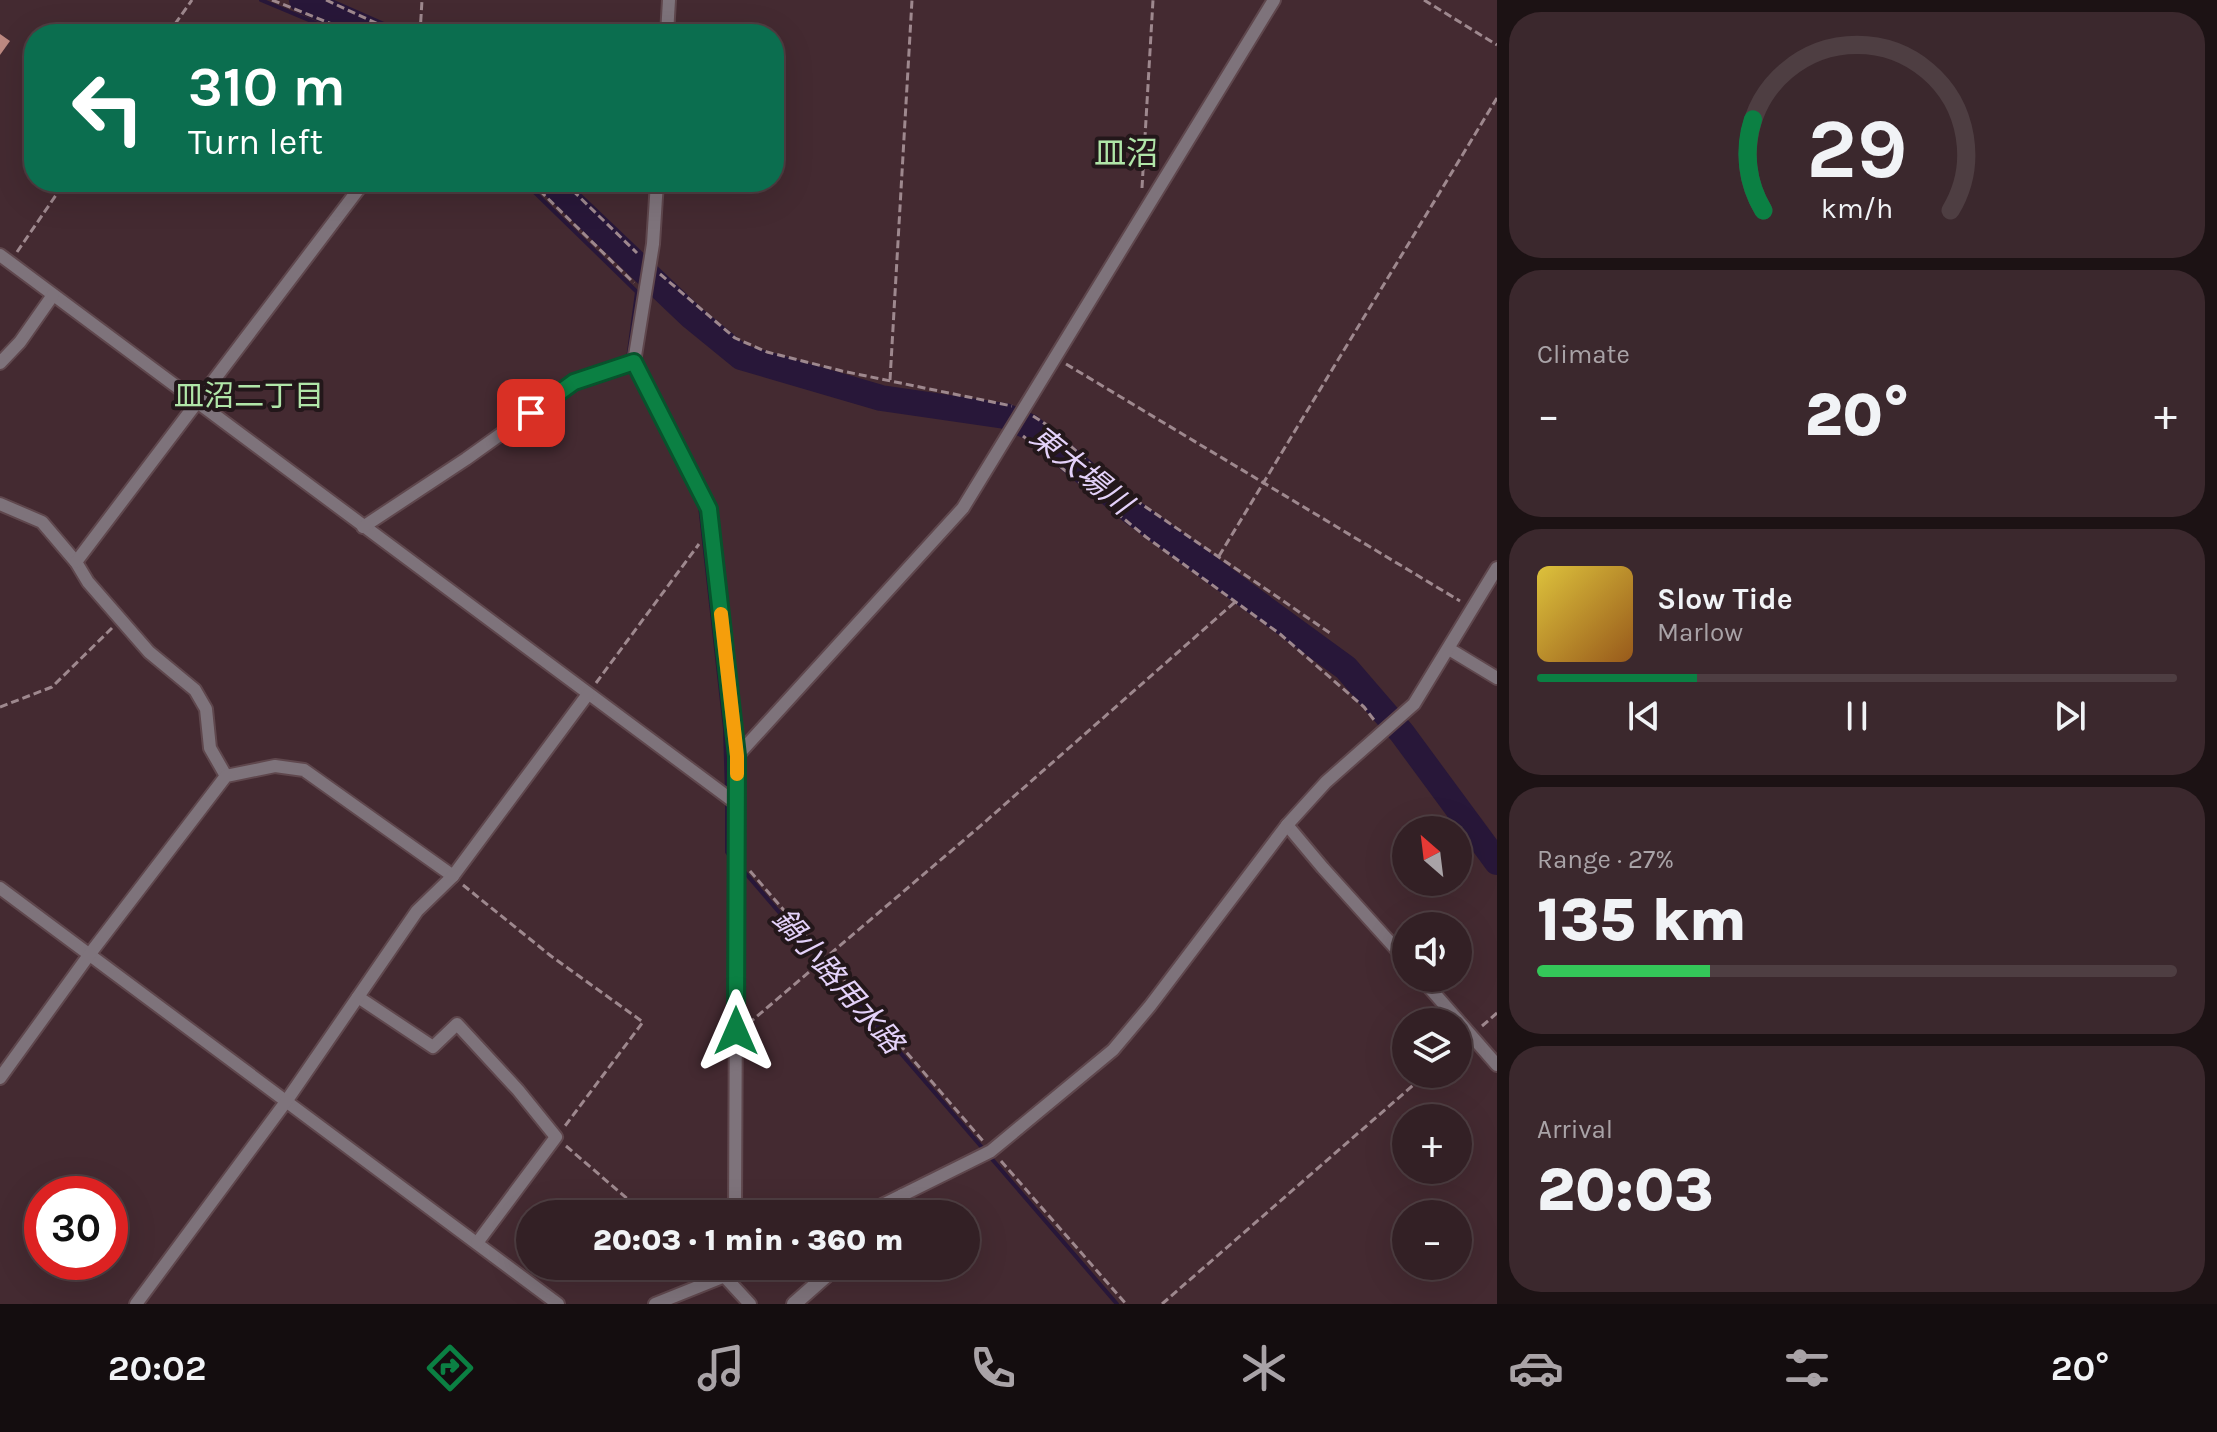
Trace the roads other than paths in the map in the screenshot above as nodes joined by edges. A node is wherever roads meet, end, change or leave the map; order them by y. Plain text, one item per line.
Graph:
1 (669, 0) edge
2 (1274, 0) edge
3 (668, 24) edge
4 (356, 192) edge
5 (656, 192) edge
6 (5, 258) edge
7 (53, 295) junction
8 (634, 362) junction
9 (0, 363) edge
10 (197, 403) junction
11 (0, 504) edge
12 (363, 527) junction
13 (76, 562) junction
14 (1497, 568) edge
15 (1449, 649) junction
16 (1497, 678) edge
17 (588, 694) junction
18 (737, 756) junction
19 (226, 776) junction
20 (737, 804) junction
21 (1287, 825) junction
22 (453, 876) junction
23 (0, 888) edge
24 (1392, 944) edge
25 (89, 955) junction
26 (1433, 992) edge
27 (358, 997) junction
28 (1497, 1065) edge
29 (0, 1078) edge
30 (285, 1103) junction
31 (903, 1196) junction
32 (735, 1200) edge
33 (894, 1200) edge
34 (901, 1200) edge
35 (477, 1243) junction
36 (712, 1280) edge
37 (736, 1280) edge
38 (821, 1280) edge
39 (136, 1304) edge
40 (558, 1304) edge
41 (655, 1304) edge
42 (750, 1304) edge
43 (794, 1304) edge

1 - 3 street
2 - 18 street
4 - 10 street
5 - 8 street
6 - 7 street
7 - 9 street
7 - 10 street
8 - 12 street
8 - 18 street
10 - 12 street
10 - 13 street
11 - 13 street
12 - 17 street
13 - 19 street
14 - 15 street
15 - 16 street
15 - 21 street
17 - 20 street
17 - 22 street
18 - 20 street
19 - 22 street
19 - 25 street
20 - 32 street
21 - 24 street
21 - 31 street
22 - 27 street
23 - 25 street
25 - 29 street
25 - 30 street
26 - 28 street
27 - 30 street
27 - 35 street
30 - 35 street
30 - 39 street
31 - 33 street
31 - 34 street
35 - 40 street
36 - 41 street
37 - 42 street
38 - 43 street

